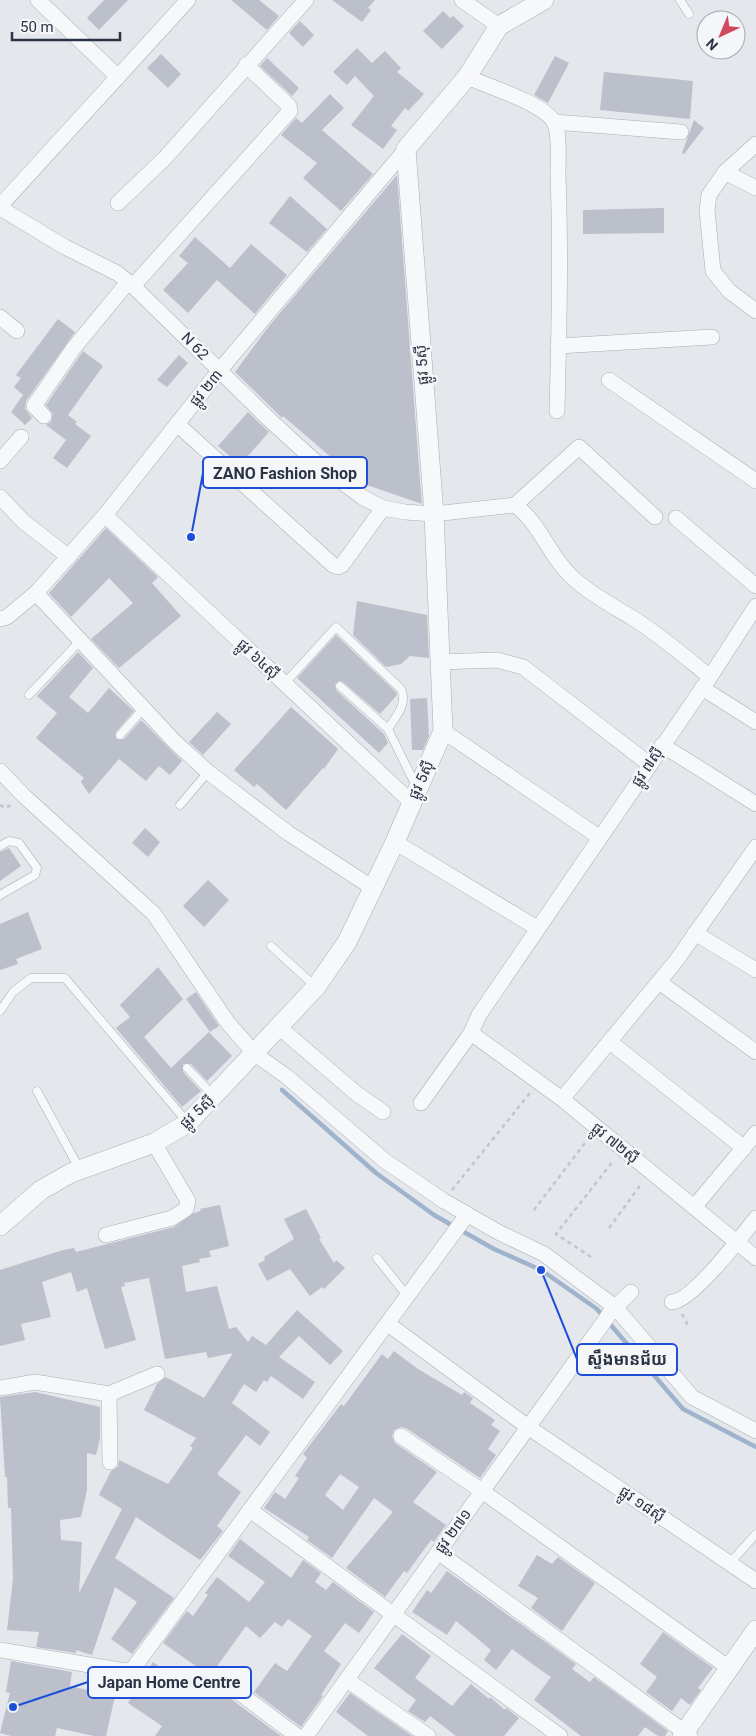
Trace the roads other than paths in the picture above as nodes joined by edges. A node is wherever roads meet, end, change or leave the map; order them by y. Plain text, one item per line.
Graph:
1 (38, 0) edge
2 (188, 0) edge
3 (306, 0) edge
4 (462, 0) edge
5 (544, 0) edge
6 (680, 0) edge
7 (689, 14) dead end
8 (499, 26) junction
9 (246, 65) junction
10 (118, 77) junction
11 (466, 77) junction
12 (554, 122) junction
13 (681, 132) dead end
14 (756, 144) edge
15 (406, 150) junction
16 (725, 172) junction
17 (756, 188) edge
18 (118, 203) dead end
19 (0, 207) edge
20 (130, 284) junction
21 (756, 311) edge
22 (0, 317) edge
23 (17, 331) dead end
24 (712, 337) dead end
25 (558, 346) junction
26 (219, 371) junction
27 (609, 380) dead end
28 (557, 411) dead end
29 (44, 416) dead end
30 (177, 424) junction
31 (22, 437) dead end
32 (0, 461) edge
33 (756, 480) edge
34 (0, 496) edge
35 (515, 505) junction
36 (383, 508) junction
37 (434, 514) junction
38 (105, 515) junction
39 (654, 517) dead end
40 (676, 518) dead end
41 (69, 557) junction
42 (756, 586) edge
43 (36, 593) junction
44 (756, 606) edge
45 (0, 619) edge
46 (80, 641) junction
47 (440, 662) junction
48 (706, 682) junction
49 (285, 683) junction
50 (340, 686) dead end
51 (30, 695) dead end
52 (144, 708) junction
53 (756, 722) edge
54 (388, 729) junction
55 (443, 731) junction
56 (120, 735) dead end
57 (662, 745) junction
58 (649, 764) junction
59 (0, 771) edge
60 (208, 772) junction
61 (414, 796) junction
62 (756, 804) edge
63 (180, 805) dead end
64 (599, 837) junction
65 (395, 842) junction
66 (0, 846) edge
67 (756, 847) edge
68 (372, 888) junction
69 (0, 895) edge
70 (537, 928) junction
71 (695, 933) junction
72 (271, 946) dead end
73 (756, 970) edge
74 (659, 982) junction
75 (316, 987) junction
76 (0, 1011) edge
77 (280, 1028) junction
78 (471, 1034) junction
79 (610, 1042) junction
80 (756, 1052) edge
81 (255, 1054) junction
82 (187, 1068) dead end
83 (37, 1091) dead end
84 (214, 1097) junction
85 (562, 1099) junction
86 (421, 1103) dead end
87 (382, 1112) dead end
88 (188, 1123) junction
89 (756, 1133) edge
90 (154, 1143) junction
91 (744, 1148) junction
92 (80, 1170) junction
93 (694, 1207) junction
94 (756, 1218) edge
95 (461, 1224) junction
96 (0, 1226) edge
97 (106, 1234) dead end
98 (737, 1243) junction
99 (377, 1258) dead end
100 (756, 1258) edge
101 (631, 1292) dead end
102 (408, 1298) junction
103 (672, 1302) dead end
104 (614, 1309) junction
105 (388, 1324) junction
106 (157, 1374) dead end
107 (0, 1388) edge
108 (109, 1394) junction
109 (528, 1426) junction
110 (756, 1431) edge
111 (401, 1436) dead end
112 (110, 1462) dead end
113 (482, 1491) junction
114 (250, 1510) junction
115 (756, 1534) edge
116 (438, 1552) junction
117 (730, 1563) junction
118 (756, 1581) edge
119 (393, 1615) junction
120 (756, 1630) edge
121 (0, 1650) edge
122 (728, 1668) junction
123 (347, 1680) junction
124 (241, 1694) dead end
125 (686, 1735) edge
126 (297, 1736) edge
127 (306, 1736) edge
128 (428, 1736) edge
129 (560, 1736) edge

1 - 10 street
2 - 10 street
3 - 9 street
4 - 8 street
5 - 8 street
6 - 7 lane
8 - 11 street
9 - 18 street
9 - 20 street
10 - 19 street
11 - 12 street
11 - 15 street
12 - 13 street
12 - 25 street
14 - 16 street
15 - 26 street, ផ្លូវ ២៣
15 - 37 street, ផ្លូវ 5ស៊ី
16 - 17 street
16 - 21 street
19 - 20 street, N 62
20 - 26 street, N 62
20 - 29 street
22 - 23 street
24 - 25 street
25 - 28 street
26 - 30 street, ផ្លូវ ២៣
26 - 36 street, N 62
27 - 33 street
30 - 36 street
30 - 38 street, ផ្លូវ ២៣
31 - 32 street
34 - 41 street
35 - 37 street, N 62
35 - 39 street
35 - 48 street
36 - 37 street, N 62
37 - 47 street, ផ្លូវ 5ស៊ី
38 - 41 street, ផ្លូវ ២៣
38 - 49 street, ផ្លូវ ៦៤ស៊ី
40 - 42 street
41 - 43 street, ផ្លូវ ២៣
43 - 45 street, ផ្លូវ ២៣
43 - 46 street
44 - 48 street, ផ្លូវ ៧ស៊ី
46 - 51 lane
46 - 52 street
47 - 55 street, ផ្លូវ 5ស៊ី
47 - 58 street
48 - 53 street
48 - 57 street, ផ្លូវ ៧ស៊ី
49 - 54 lane
49 - 61 street, ផ្លូវ ៦៤ស៊ី
50 - 54 lane
52 - 56 lane
52 - 60 street
54 - 61 lane
55 - 61 street, ផ្លូវ 5ស៊ី
55 - 64 street
57 - 58 street, ផ្លូវ ៧ស៊ី
57 - 62 street
58 - 64 street, ផ្លូវ ៧ស៊ី
59 - 81 street
60 - 63 lane
60 - 68 street
61 - 65 street, ផ្លូវ 5ស៊ី
64 - 70 street, ផ្លូវ ៧ស៊ី
65 - 68 street, ផ្លូវ 5ស៊ី
65 - 70 street
66 - 69 lane
67 - 71 street
68 - 75 street, ផ្លូវ 5ស៊ី
70 - 78 street, ផ្លូវ ៧ស៊ី
71 - 73 street
71 - 74 street
72 - 75 lane
74 - 79 street
74 - 80 street
75 - 77 street, ផ្លូវ 5ស៊ី
76 - 88 lane
77 - 81 street, ផ្លូវ 5ស៊ី
77 - 87 street
78 - 85 street, ផ្លូវ ៧២ស៊ី
78 - 86 street, ផ្លូវ ៧ស៊ី
79 - 85 street
79 - 91 street
81 - 84 street, ផ្លូវ 5ស៊ី
81 - 95 street
82 - 84 lane
83 - 92 lane
84 - 88 street, ផ្លូវ 5ស៊ី
85 - 93 street, ផ្លូវ ៧២ស៊ី
88 - 90 street, ផ្លូវ 5ស៊ី
89 - 91 street
90 - 92 street, ផ្លូវ 5ស៊ី
90 - 97 street
91 - 93 street
92 - 96 street, ផ្លូវ 5ស៊ី
93 - 98 street, ផ្លូវ ៧២ស៊ី
94 - 98 street
95 - 102 street
95 - 104 street
98 - 100 street, ផ្លូវ ៧២ស៊ី
98 - 103 street
99 - 102 lane
101 - 104 street, ផ្លូវ ២៧១
102 - 105 street
104 - 109 street, ផ្លូវ ២៧១
104 - 110 street
105 - 109 street, ផ្លូវ ១៨ស៊ី
105 - 114 street
106 - 108 street
107 - 108 street
108 - 112 street
109 - 113 street, ផ្លូវ ២៧១
109 - 117 street, ផ្លូវ ១៨ស៊ី
111 - 113 street
113 - 116 street, ផ្លូវ ២៧១
113 - 122 street
114 - 119 street
114 - 121 street
115 - 117 lane
116 - 119 street, ផ្លូវ ២៧១
116 - 125 street
117 - 118 street, ផ្លូវ ១៨ស៊ី
119 - 123 street, ផ្លូវ ២៧១
119 - 129 street
120 - 122 street
122 - 125 street
123 - 127 street, ផ្លូវ ២៧១
123 - 128 street
124 - 126 street

